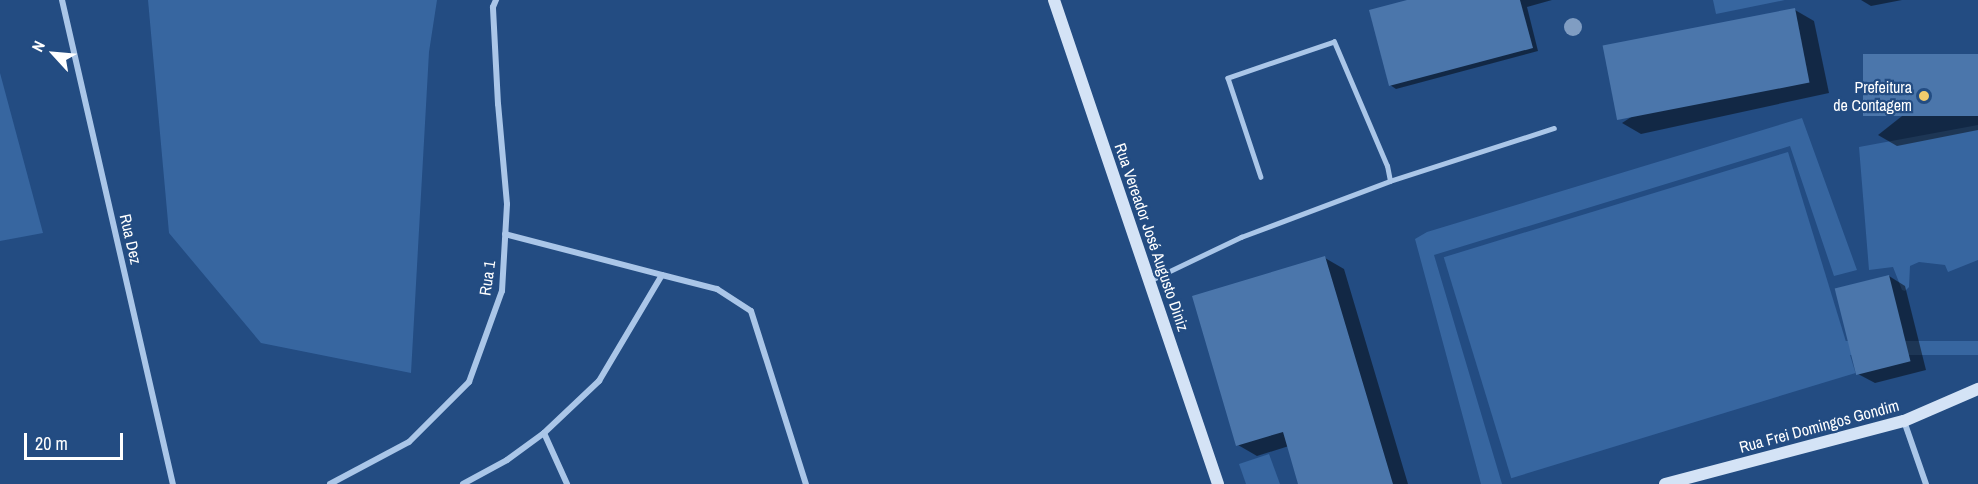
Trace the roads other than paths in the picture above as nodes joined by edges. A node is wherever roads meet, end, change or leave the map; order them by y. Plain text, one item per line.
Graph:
1 (62, 0) edge
2 (496, 0) edge
3 (1054, 0) edge
4 (1554, 128) dead end
5 (1261, 177) dead end
6 (1390, 181) junction
7 (505, 234) junction
8 (662, 275) junction
9 (1149, 281) junction
10 (1978, 388) edge
11 (1904, 421) junction
12 (544, 433) junction
13 (173, 484) edge
14 (330, 484) edge
15 (463, 484) edge
16 (567, 484) edge
17 (806, 484) edge
18 (1218, 484) edge
19 (1665, 484) edge
20 (1926, 484) edge

1 - 13 street, Rua Dez
2 - 7 street, Rua 1
3 - 9 street, Rua Vereador José Augusto Diniz
4 - 6 lane
5 - 6 lane
6 - 9 lane
7 - 8 street
7 - 14 street, Rua 1
8 - 12 street
8 - 17 street
9 - 18 street, Rua Vereador José Augusto Diniz
10 - 11 street, Rua Frei Domingos Gondim
11 - 19 street, Rua Frei Domingos Gondim
11 - 20 street
12 - 15 street
12 - 16 street

